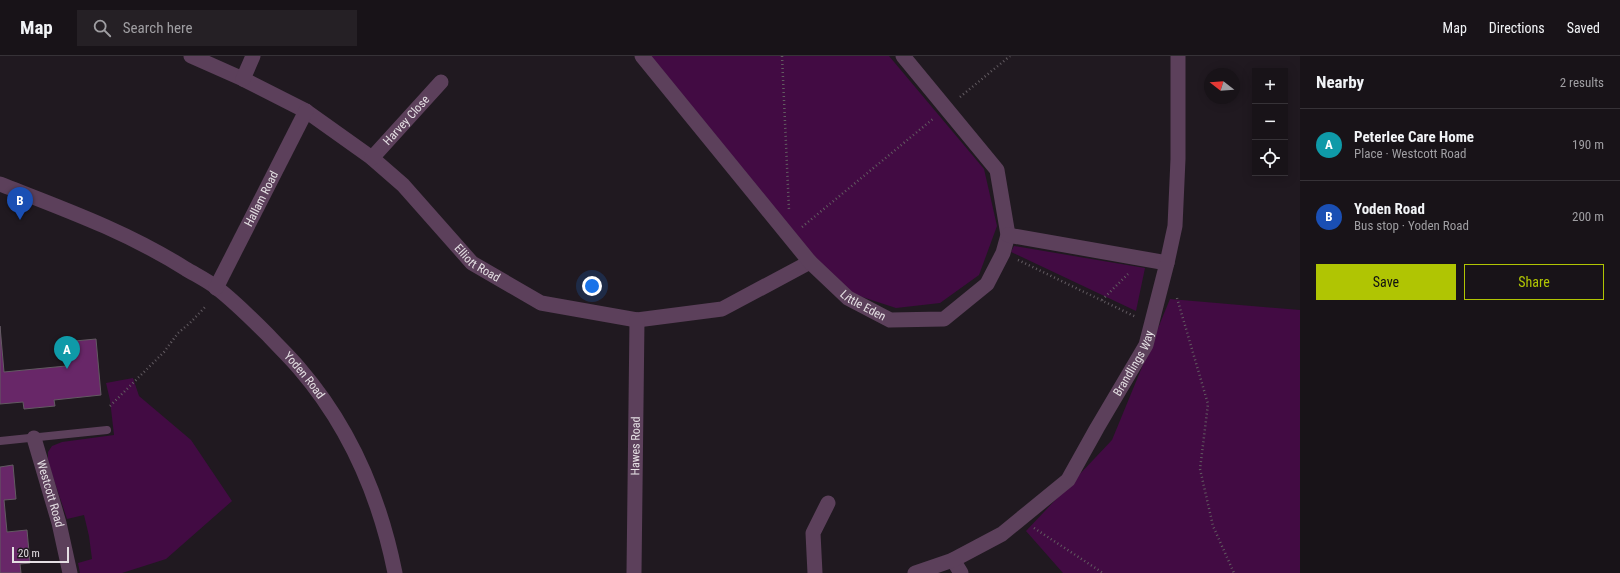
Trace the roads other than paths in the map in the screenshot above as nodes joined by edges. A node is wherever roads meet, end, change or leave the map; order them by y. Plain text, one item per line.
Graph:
1 (191, 56) edge
2 (253, 56) edge
3 (642, 56) edge
4 (903, 56) edge
5 (1178, 56) edge
6 (243, 79) junction
7 (441, 82) dead end
8 (306, 111) junction
9 (372, 158) junction
10 (0, 184) edge
11 (1008, 235) junction
12 (810, 262) junction
13 (1167, 263) junction
14 (216, 288) junction
15 (637, 320) junction
16 (107, 430) dead end
17 (34, 438) junction
18 (0, 441) edge
19 (828, 503) dead end
20 (957, 567) edge
21 (70, 573) edge
22 (395, 573) edge
23 (634, 573) edge
24 (815, 573) edge
25 (915, 573) edge

1 - 6 street, Elliott Road
2 - 6 street
3 - 12 street, Little Eden
4 - 11 street, Little Eden
5 - 13 street, Brandlings Way
6 - 8 street, Elliott Road
7 - 9 street, Harvey Close
8 - 9 street, Elliott Road
8 - 14 street, Hallam Road
9 - 15 street, Elliott Road
10 - 14 street, Yoden Road
11 - 12 street, Little Eden
11 - 13 street
12 - 15 street, Elliott Road
13 - 20 street, Brandlings Way
14 - 22 street, Yoden Road
15 - 23 street, Hawes Road
16 - 17 lane
17 - 18 lane
17 - 21 street, Westcott Road
19 - 24 street
20 - 25 street, Brandlings Way

